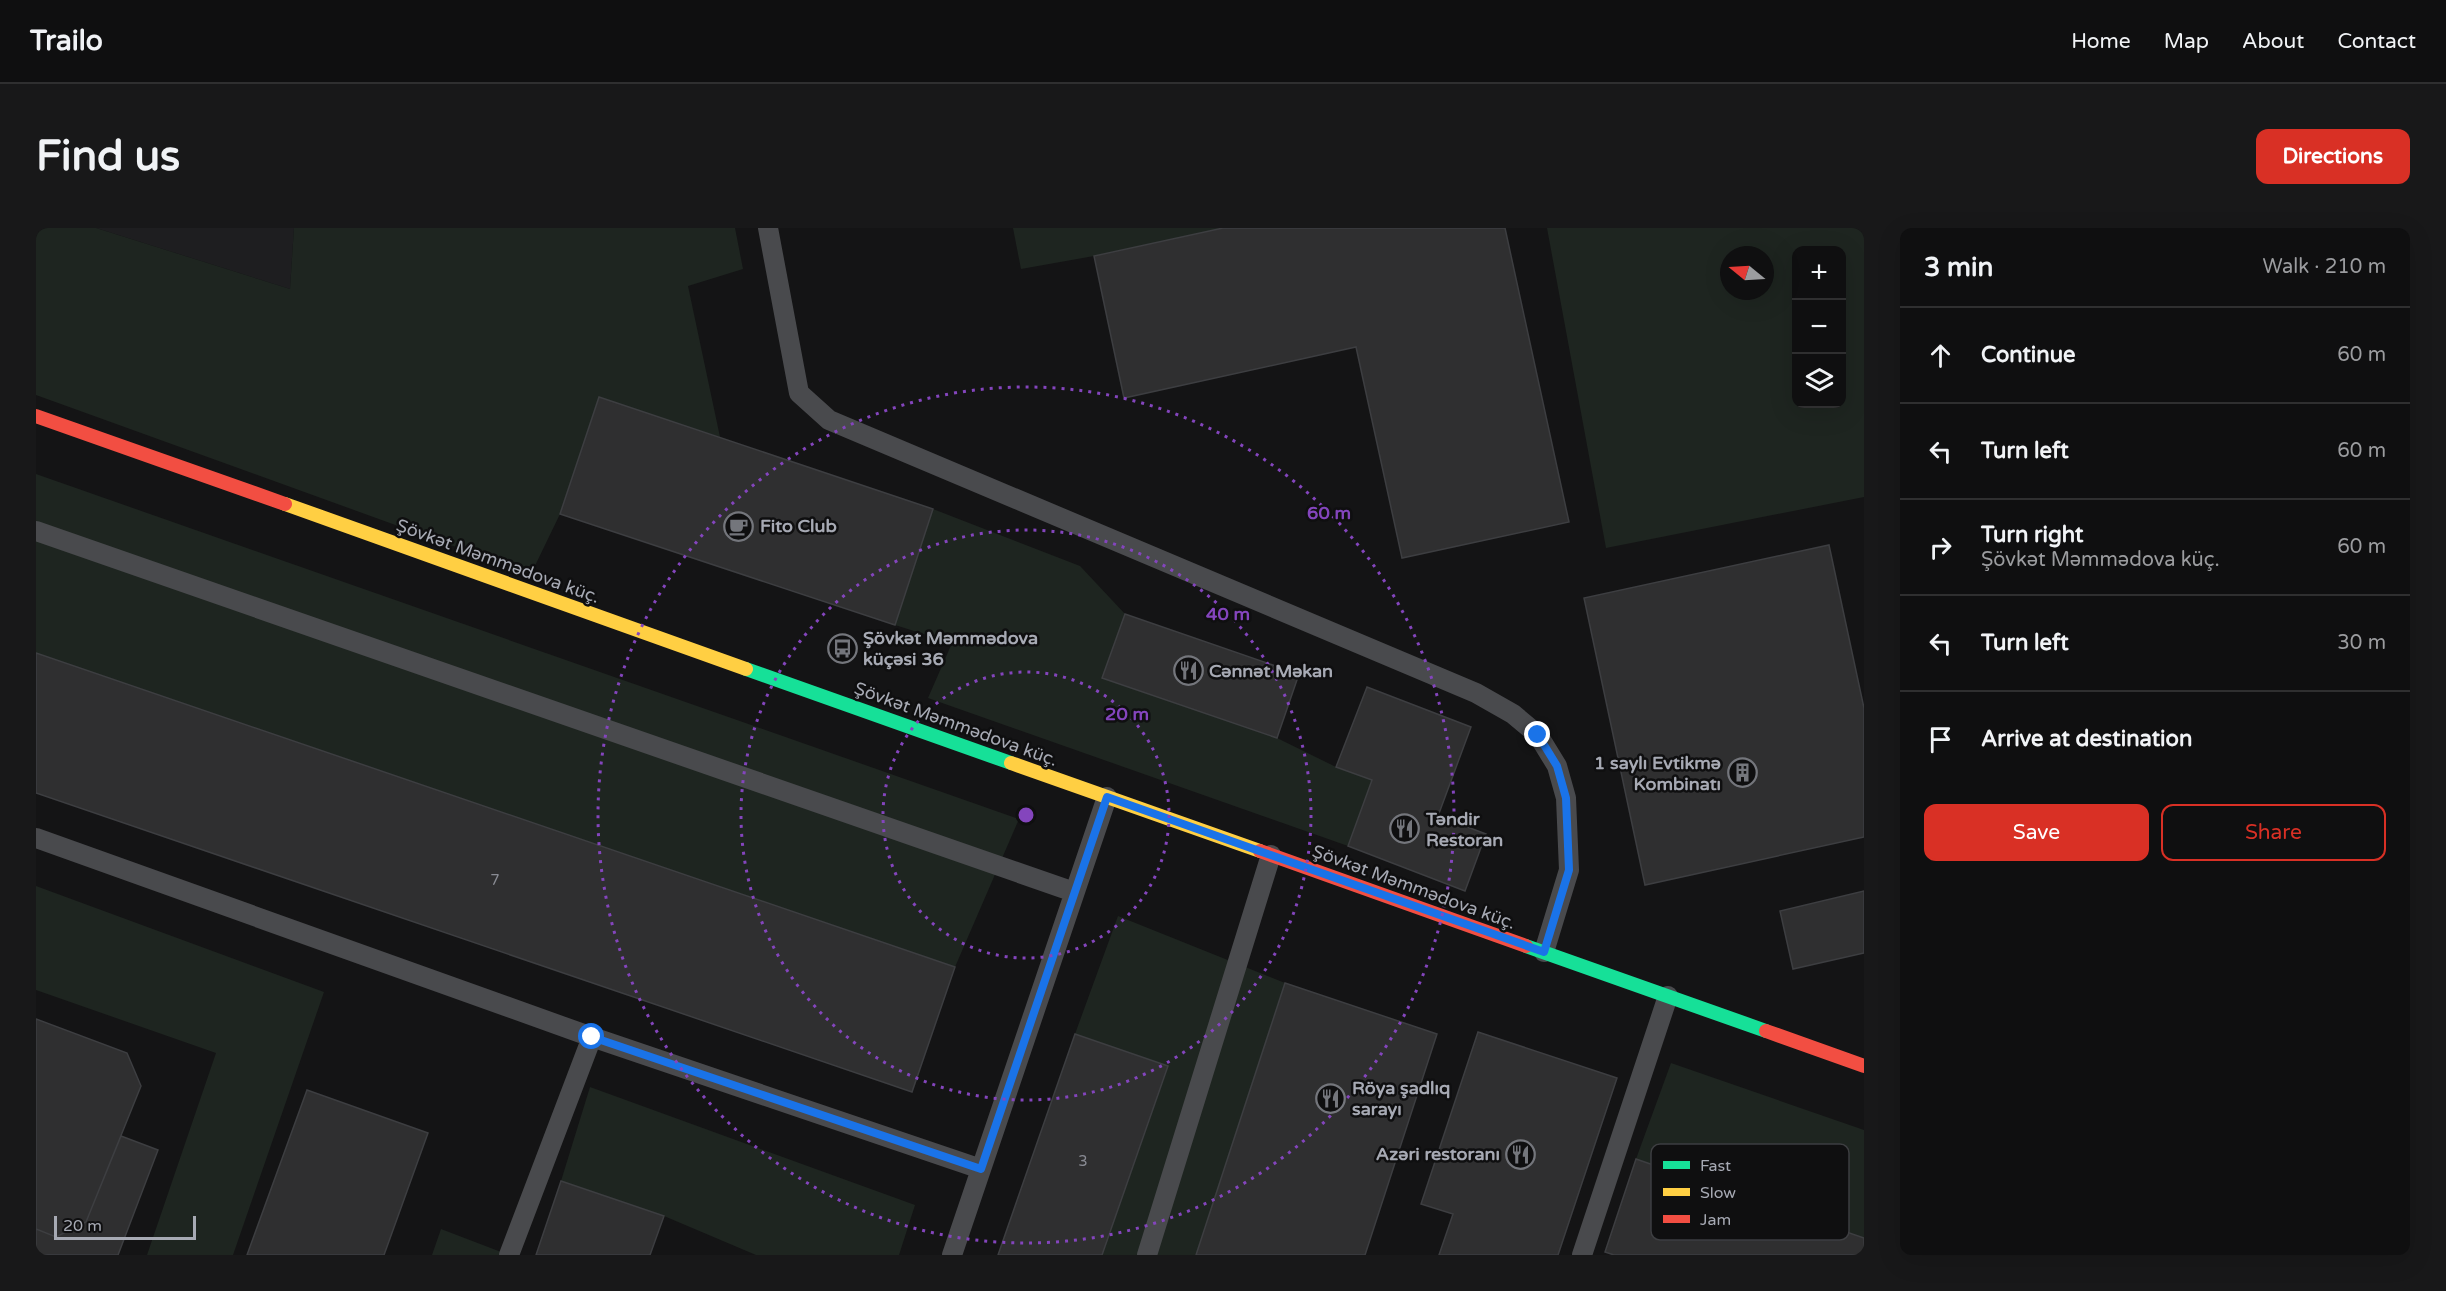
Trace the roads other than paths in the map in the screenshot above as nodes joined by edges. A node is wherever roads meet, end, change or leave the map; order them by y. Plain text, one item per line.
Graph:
1 (768, 228) edge
2 (36, 416) edge
3 (36, 531) edge
4 (1107, 797) junction
5 (36, 838) edge
6 (1271, 855) junction
7 (1074, 892) junction
8 (1544, 952) junction
9 (1668, 996) junction
10 (592, 1037) junction
11 (1864, 1066) edge
12 (981, 1169) junction
13 (509, 1255) edge
14 (952, 1255) edge
15 (1147, 1255) edge
16 (1582, 1255) edge

1 - 8 lane
2 - 4 main road, Şövkət Məmmədova küç.
3 - 7 lane
4 - 6 main road, Şövkət Məmmədova küç.
4 - 7 lane
5 - 10 lane
6 - 8 main road, Şövkət Məmmədova küç.
6 - 15 lane
7 - 12 lane
8 - 9 main road, Şövkət Məmmədova küç.
9 - 11 main road, Şövkət Məmmədova küç.
9 - 16 lane
10 - 12 lane
10 - 13 lane
12 - 14 lane

